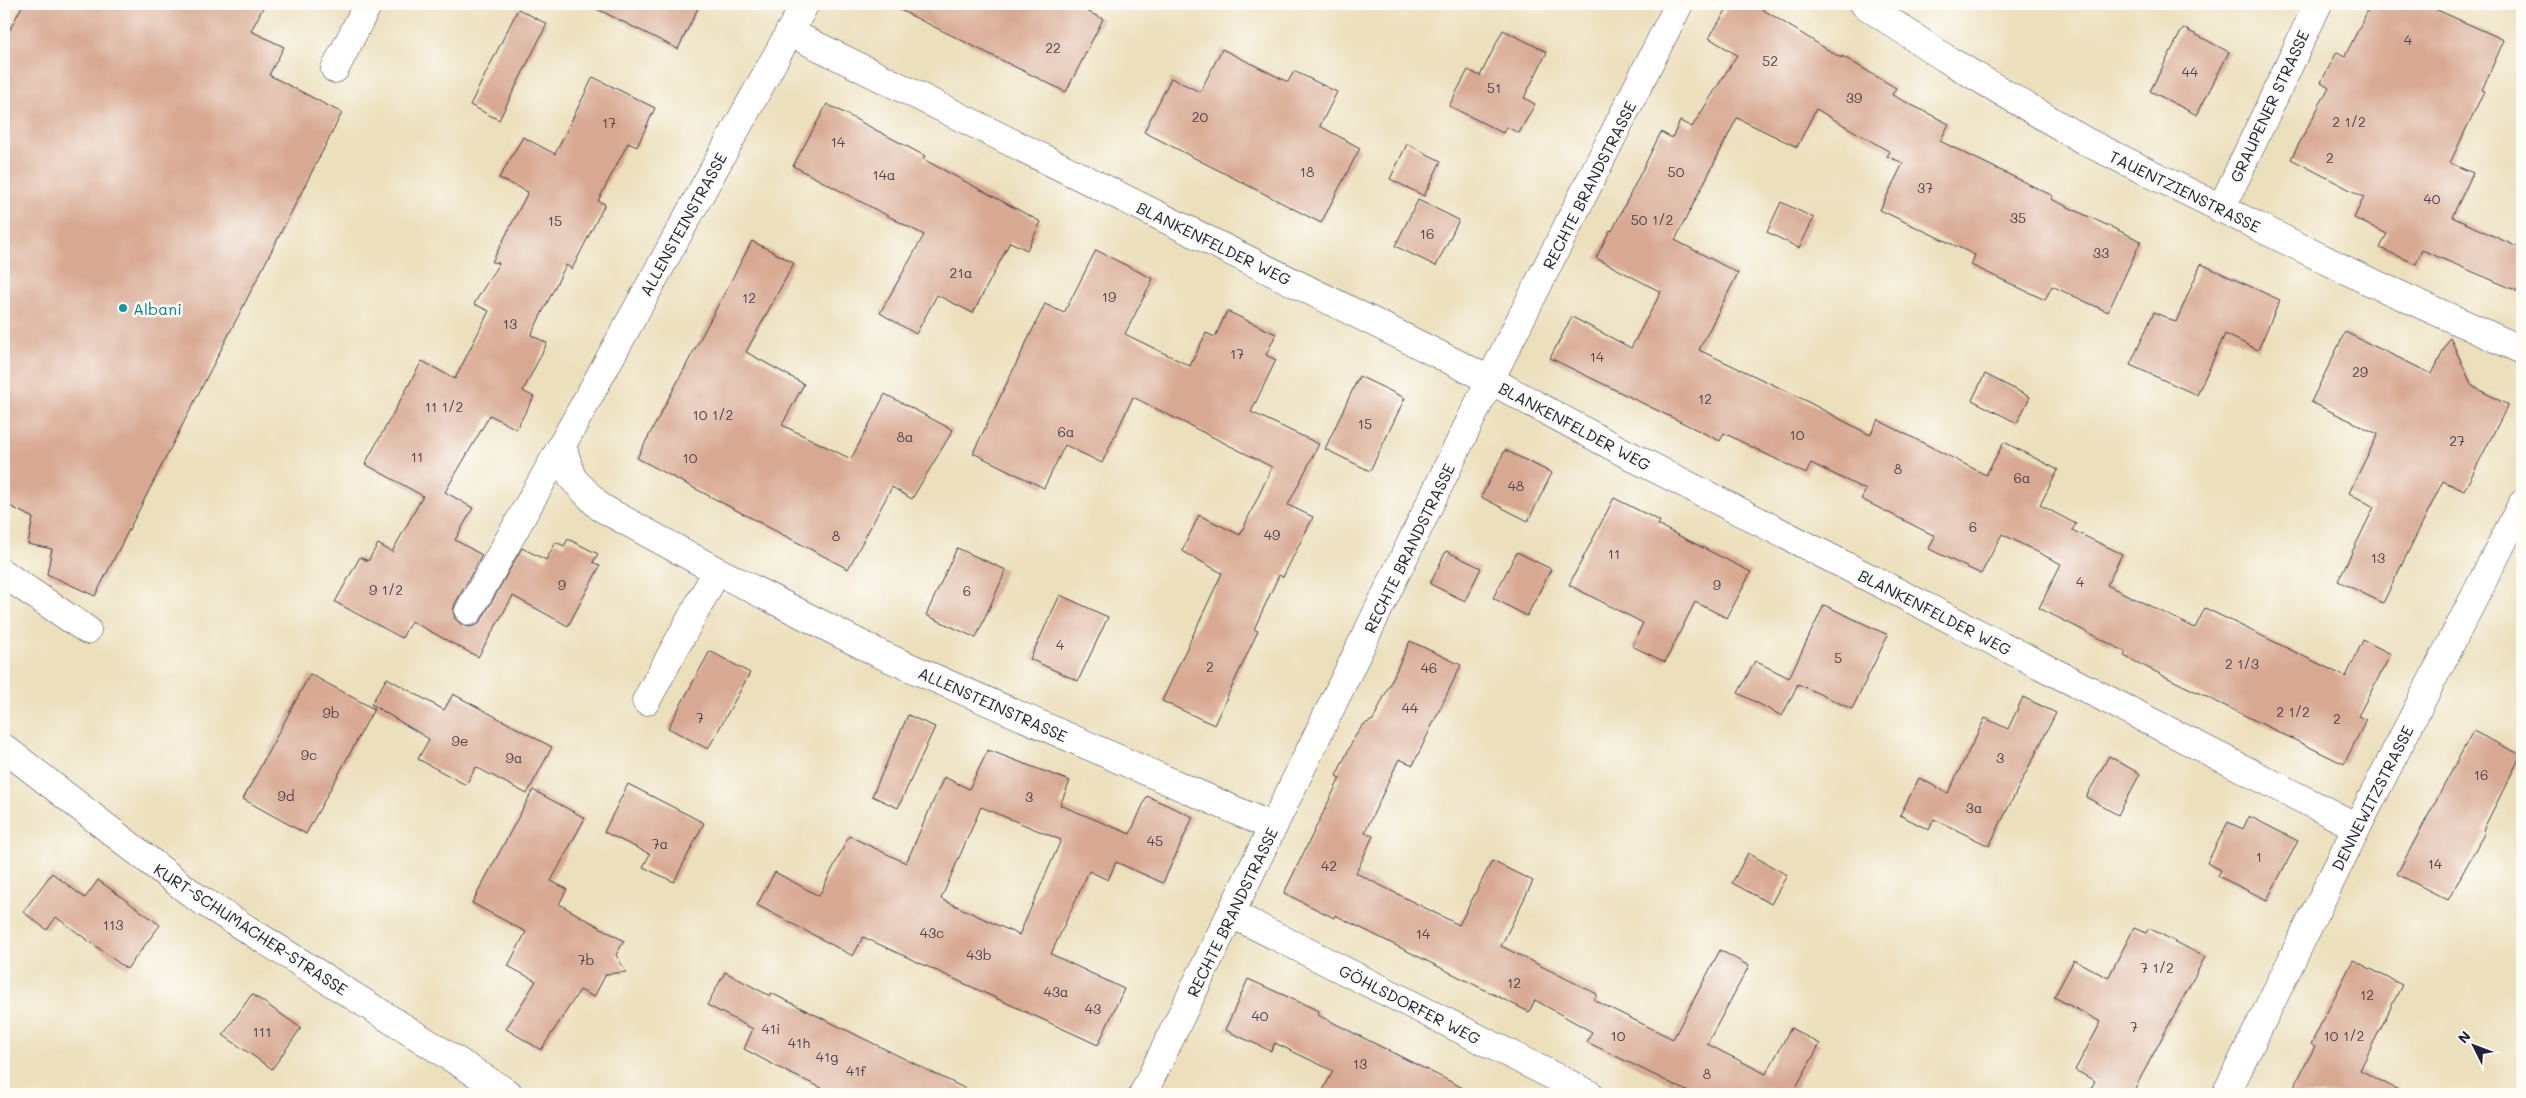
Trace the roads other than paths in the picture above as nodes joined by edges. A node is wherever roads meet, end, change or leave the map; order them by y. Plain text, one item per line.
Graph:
1 (368, 4) edge
2 (805, 4) edge
3 (1679, 4) edge
4 (1864, 4) edge
5 (2318, 4) edge
6 (789, 32) junction
7 (335, 69) dead end
8 (2221, 209) junction
9 (2522, 350) edge
10 (1490, 380) junction
11 (562, 445) junction
12 (2522, 504) edge
13 (717, 571) junction
14 (4, 574) edge
15 (469, 611) dead end
16 (86, 630) dead end
17 (646, 701) dead end
18 (4, 748) edge
19 (1273, 827) junction
20 (2356, 827) junction
21 (1232, 914) junction
22 (509, 1094) edge
23 (1143, 1094) edge
24 (1588, 1094) edge
25 (2226, 1094) edge

1 - 7 street
2 - 6 street, ALLENSTEINSTRASSE
3 - 10 street, RECHTE BRANDSTRASSE
4 - 8 street, TAUENTZIENSTRASSE
5 - 8 street, GRAUPENER STRASSE
6 - 10 street, BLANKENFELDER WEG
6 - 11 street, ALLENSTEINSTRASSE
8 - 9 street, TAUENTZIENSTRASSE
10 - 19 street, RECHTE BRANDSTRASSE
10 - 20 street, BLANKENFELDER WEG
11 - 13 street, ALLENSTEINSTRASSE
11 - 15 street, ALLENSTEINSTRASSE
12 - 20 street, DENNEWITZSTRASSE
13 - 17 street
13 - 19 street, ALLENSTEINSTRASSE
14 - 16 street
18 - 22 street, KURT-SCHUMACHER-STRASSE
19 - 21 street, RECHTE BRANDSTRASSE
20 - 25 street, DENNEWITZSTRASSE
21 - 23 street, RECHTE BRANDSTRASSE
21 - 24 street, GÖHLSDORFER WEG

